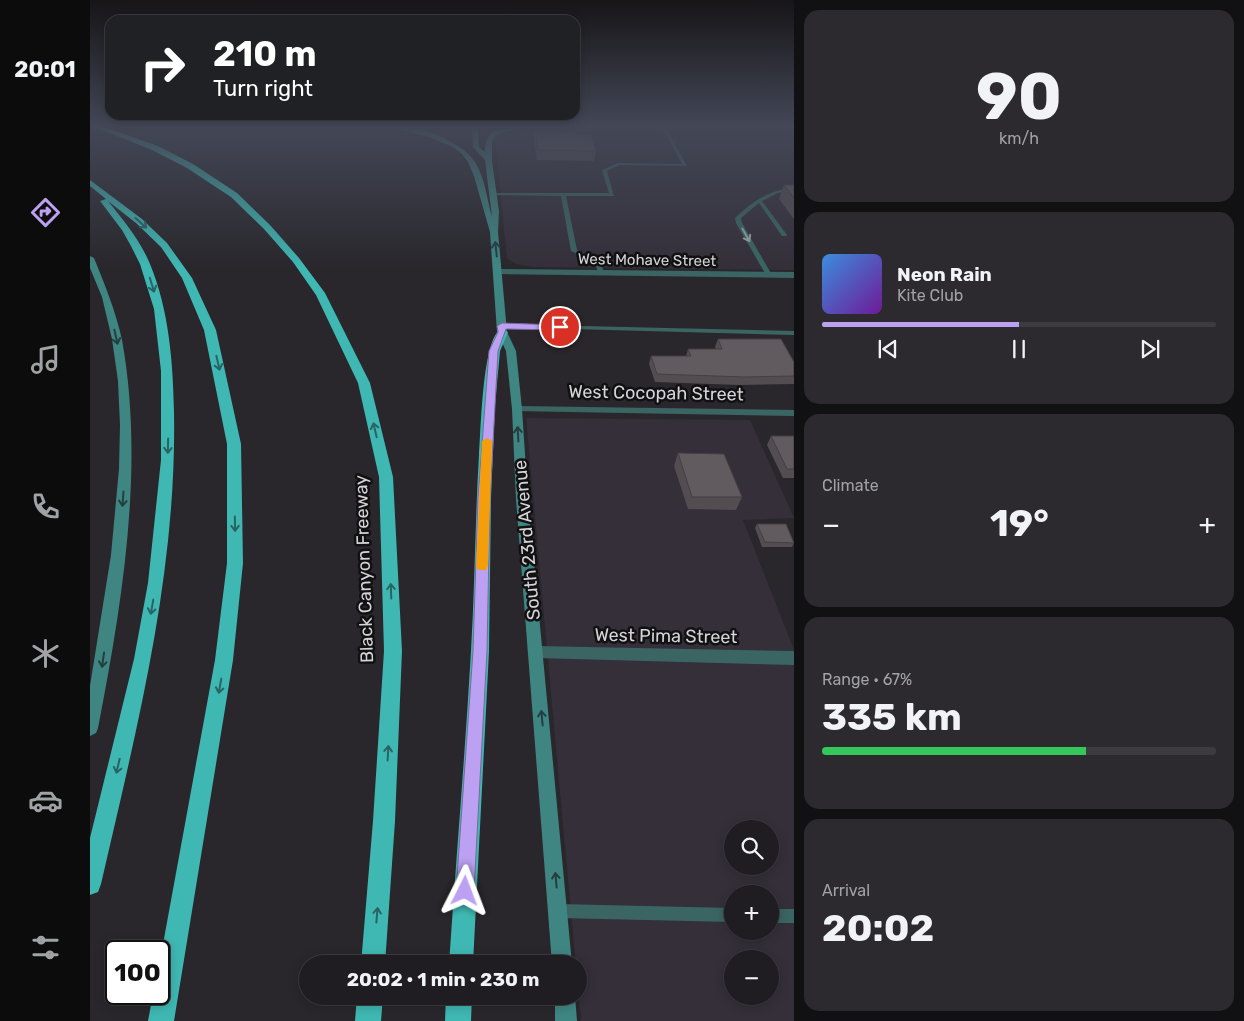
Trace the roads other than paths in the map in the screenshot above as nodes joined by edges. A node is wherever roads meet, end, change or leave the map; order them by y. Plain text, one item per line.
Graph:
1 (200, 173) edge
2 (474, 173) edge
3 (490, 173) edge
4 (605, 173) edge
5 (90, 183) edge
6 (794, 190) edge
7 (493, 194) junction
8 (563, 195) junction
9 (758, 200) junction
10 (494, 232) junction
11 (784, 235) dead end
12 (90, 258) edge
13 (499, 272) junction
14 (601, 273) junction
15 (769, 275) junction
16 (794, 275) edge
17 (502, 329) junction
18 (794, 333) edge
19 (517, 408) junction
20 (794, 413) edge
21 (536, 652) junction
22 (794, 658) edge
23 (90, 728) edge
24 (90, 884) edge
25 (559, 911) junction
26 (724, 915) edge
27 (779, 916) edge
28 (794, 916) edge
29 (374, 955) edge
30 (462, 955) edge
31 (561, 955) edge
32 (369, 1005) edge
33 (459, 1005) edge
34 (565, 1005) edge
35 (161, 1021) edge
36 (368, 1021) edge
37 (458, 1021) edge
38 (566, 1021) edge

29 -> 1 highway, Black Canyon Freeway
2 - 10 main road
3 - 7 main road, South 23rd Avenue
4 - 8 lane
5 -> 24 highway
5 -> 35 highway
6 - 9 lane
7 - 8 lane
7 - 10 main road, South 23rd Avenue
8 - 14 lane
9 - 11 lane
9 -> 15 lane
13 -> 10 main road, South 23rd Avenue
12 -> 23 main road
13 - 14 street, West Mohave Street
13 - 17 main road, South 23rd Avenue
14 - 15 street, West Mohave Street
15 - 16 street, West Mohave Street
17 - 18 lane
17 - 19 main road, South 23rd Avenue
17 - 30 highway
19 - 20 street, West Cocopah Street
21 -> 19 main road, South 23rd Avenue
21 - 22 street, West Pima Street
25 -> 21 main road, South 23rd Avenue
25 - 26 lane
25 - 31 main road, South 23rd Avenue
27 - 28 lane
32 - 36 highway
33 - 37 highway
34 - 38 main road

